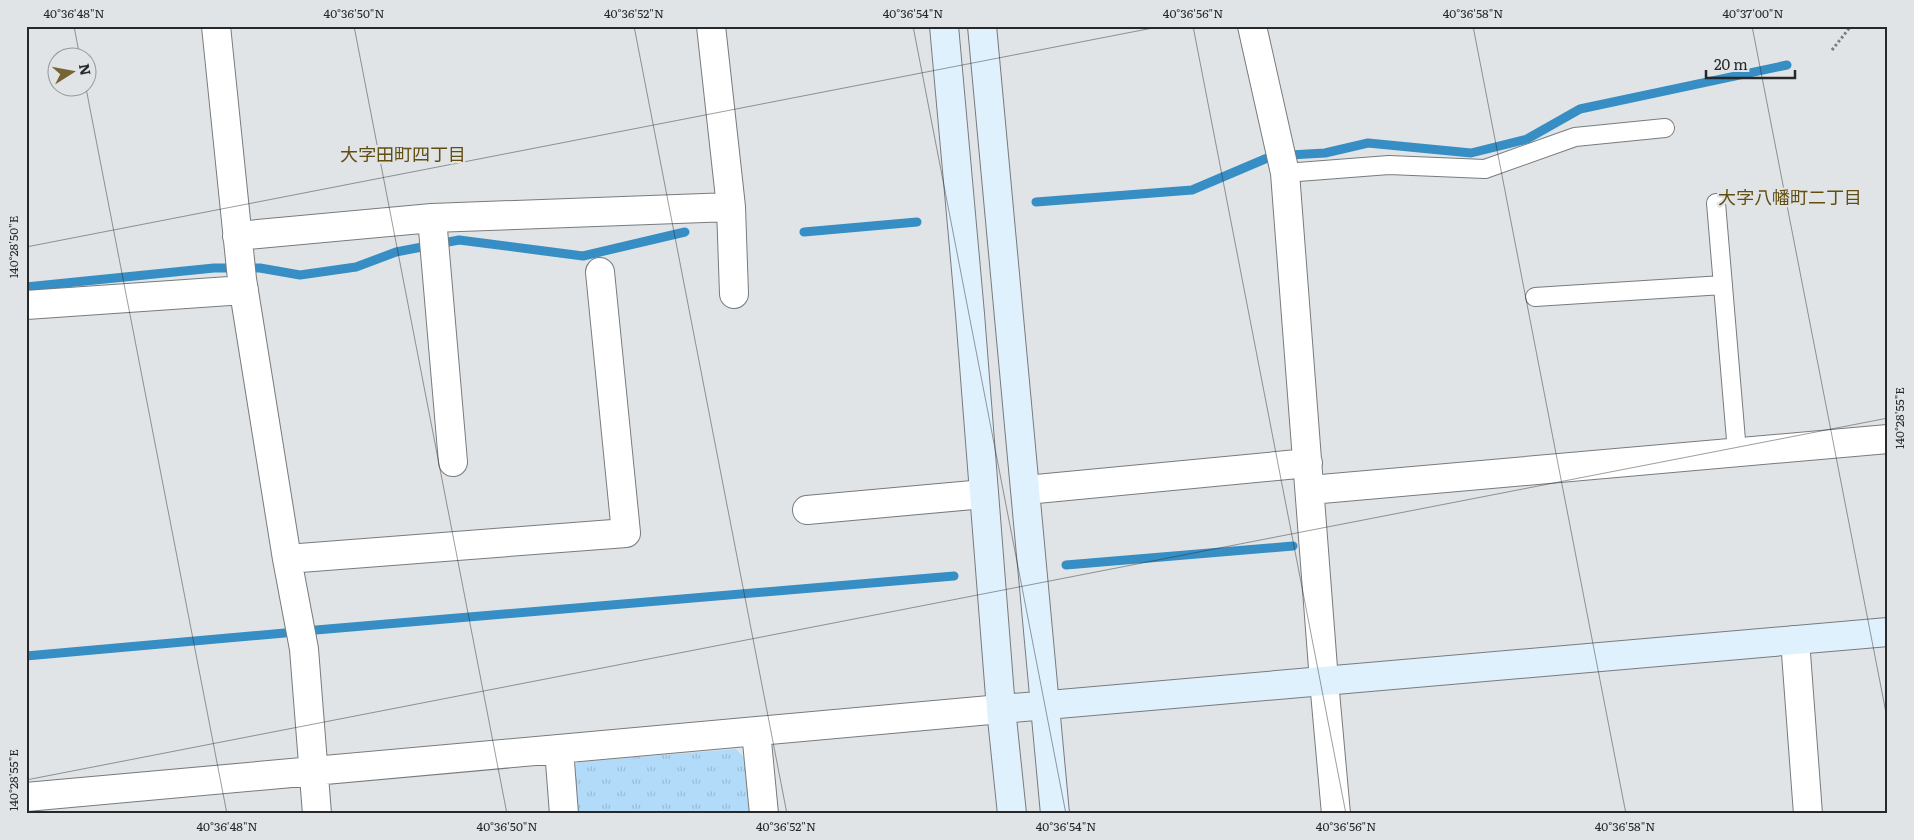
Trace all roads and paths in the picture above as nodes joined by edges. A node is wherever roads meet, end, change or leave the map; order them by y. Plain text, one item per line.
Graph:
1 (216, 26) edge
2 (711, 26) edge
3 (944, 26) edge
4 (982, 26) edge
5 (1252, 26) edge
6 (1851, 26) edge
7 (1832, 50) dead end
8 (1666, 128) dead end
9 (1285, 173) junction
10 (1716, 203) dead end
11 (731, 207) junction
12 (432, 218) junction
13 (241, 266) junction
14 (600, 272) dead end
15 (1723, 285) junction
16 (734, 294) dead end
17 (1535, 297) dead end
18 (26, 305) edge
19 (1888, 439) edge
20 (1737, 452) junction
21 (453, 462) dead end
22 (1309, 477) junction
23 (1026, 490) junction
24 (984, 494) junction
25 (807, 510) dead end
26 (287, 559) junction
27 (1888, 632) edge
28 (1795, 640) junction
29 (1324, 681) junction
30 (1046, 705) junction
31 (1001, 708) junction
32 (756, 731) junction
33 (559, 749) junction
34 (313, 771) junction
35 (26, 797) edge
36 (317, 814) edge
37 (564, 814) edge
38 (764, 814) edge
39 (1012, 814) edge
40 (1055, 814) edge
41 (1336, 814) edge
42 (1808, 814) edge

1 - 13 street
2 - 11 street
3 - 24 street
4 - 23 street
5 - 9 street
6 - 7 path
8 - 9 lane
9 - 22 street
10 - 15 lane
11 - 12 street
11 - 16 street
12 - 13 street
12 - 21 street
13 - 18 street
13 - 26 street
14 - 26 street
15 - 17 lane
15 - 20 lane
19 - 20 street
20 - 22 street
22 - 23 street
22 - 29 street
23 - 30 street
24 - 25 street
24 - 31 street
26 - 34 street
27 - 28 street
28 - 29 street
28 - 42 street
29 - 30 street
29 - 41 street
30 - 31 street
30 - 40 street
31 - 32 street
31 - 39 street
32 - 33 street
32 - 38 street
33 - 34 street
33 - 37 street
34 - 35 street
34 - 36 street

